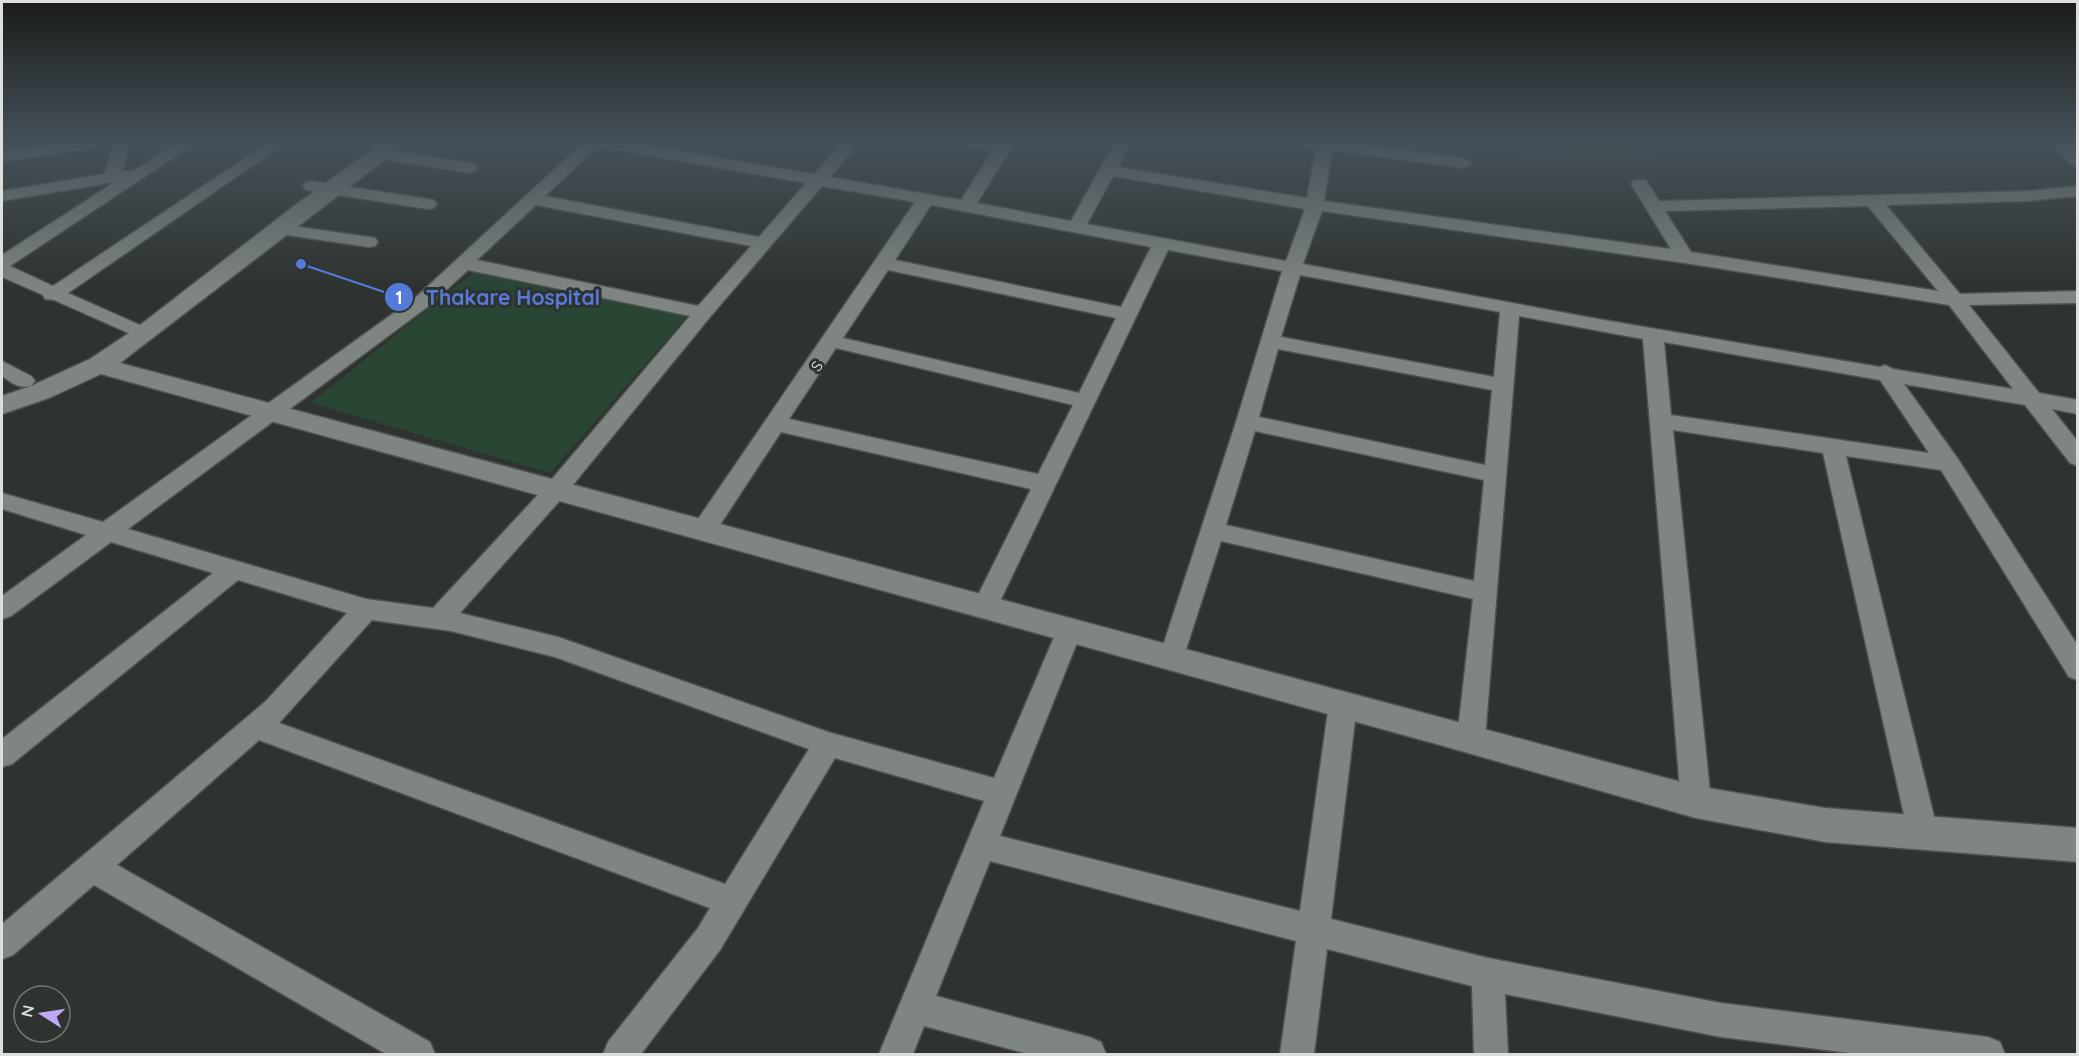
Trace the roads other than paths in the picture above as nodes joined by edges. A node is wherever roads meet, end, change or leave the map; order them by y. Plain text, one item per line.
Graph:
1 (31, 191) edge
2 (112, 191) edge
3 (205, 191) edge
4 (318, 191) edge
5 (319, 191) edge
6 (344, 191) edge
7 (539, 191) edge
8 (807, 191) edge
9 (879, 191) edge
10 (975, 191) edge
11 (1095, 191) edge
12 (1233, 191) edge
13 (1316, 191) edge
14 (1645, 191) edge
15 (2075, 191) edge
16 (2, 196) edge
17 (531, 199) junction
18 (926, 199) junction
19 (1873, 201) junction
20 (428, 204) dead end
21 (1314, 205) junction
22 (966, 206) junction
23 (1654, 206) junction
24 (1076, 227) junction
25 (279, 229) junction
26 (369, 242) dead end
27 (762, 243) junction
28 (1162, 243) junction
29 (1685, 257) junction
30 (2, 263) edge
31 (463, 263) junction
32 (883, 263) junction
33 (1294, 267) junction
34 (2, 270) edge
35 (52, 295) junction
36 (2078, 297) edge
37 (1955, 300) junction
38 (1510, 308) junction
39 (703, 313) junction
40 (1127, 314) junction
41 (134, 331) junction
42 (1653, 334) junction
43 (831, 341) junction
44 (1270, 341) junction
45 (99, 365) junction
46 (2, 367) edge
47 (1885, 372) junction
48 (13, 385) edge
49 (1504, 386) junction
50 (2034, 400) junction
51 (1085, 401) junction
52 (2, 405) edge
53 (2078, 407) edge
54 (270, 414) junction
55 (1661, 421) junction
56 (1247, 422) junction
57 (775, 423) junction
58 (1833, 448) junction
59 (2078, 458) edge
60 (1950, 465) junction
61 (1496, 476) junction
62 (1045, 484) junction
63 (555, 491) junction
64 (2, 501) edge
65 (1212, 530) junction
66 (703, 531) junction
67 (108, 532) junction
68 (234, 570) junction
69 (1486, 593) junction
70 (985, 607) junction
71 (2, 609) edge
72 (366, 609) junction
73 (439, 620) junction
74 (1069, 630) junction
75 (1172, 658) junction
76 (2075, 661) edge
77 (1343, 704) junction
78 (256, 727) junction
79 (1470, 739) junction
80 (828, 744) junction
81 (2, 755) edge
82 (1001, 793) junction
83 (1696, 802) junction
84 (1923, 832) junction
85 (980, 845) junction
86 (2078, 845) edge
87 (92, 867) junction
88 (732, 901) junction
89 (1314, 930) junction
90 (2, 944) edge
91 (1488, 974) junction
92 (915, 1007) junction
93 (418, 1054) edge
94 (620, 1054) edge
95 (896, 1054) edge
96 (1089, 1054) edge
97 (1297, 1054) edge
98 (1491, 1054) edge
99 (1988, 1054) edge

1 - 16 street
2 - 30 street
3 - 35 street
4 - 41 street
5 - 25 street
6 - 20 street
7 - 17 street
8 - 27 street
9 - 18 street
10 - 22 street
11 - 24 street
12 - 21 street
13 - 21 street
14 - 23 street
15 - 19 street
17 - 27 street
17 - 31 street
18 - 22 street
18 - 32 street, s
19 - 23 street
19 - 37 street
21 - 29 street
21 - 33 street
22 - 24 street
23 - 29 street
24 - 28 street
25 - 26 street
25 - 41 street
27 - 39 street
28 - 33 street
28 - 40 street
29 - 37 street
31 - 39 street
31 - 54 street
32 - 40 street
32 - 43 street, s
33 - 38 street
33 - 44 street
34 - 35 street
35 - 41 street
36 - 37 street
37 - 50 street
38 - 42 street
38 - 49 street
39 - 63 street
40 - 51 street
41 - 45 street
41 - 48 street
42 - 47 street
42 - 55 street
43 - 51 street
43 - 57 street, s
44 - 49 street
44 - 56 street
45 - 52 street
45 - 54 street
46 - 48 street
47 - 50 street
47 - 60 street
49 - 61 street
50 - 53 street
50 - 59 street
51 - 62 street
54 - 63 street
54 - 67 street
55 - 58 street
55 - 83 street
56 - 61 street
56 - 65 street
57 - 62 street
57 - 66 street, s
58 - 60 street
58 - 84 street
60 - 76 street
61 - 69 street
62 - 70 street
63 - 66 street
63 - 73 street
64 - 67 street
65 - 69 street
65 - 75 street
66 - 70 street
67 - 68 street
67 - 71 street
68 - 72 street
68 - 81 street
69 - 79 street
70 - 74 street
72 - 73 street
72 - 78 street
73 - 80 street
74 - 75 street
74 - 82 street
75 - 77 street
77 - 79 street
77 - 89 street
78 - 87 street
78 - 88 street
79 - 83 street
80 - 82 street
80 - 88 street
82 - 85 street
83 - 84 street
84 - 86 street
85 - 89 street
85 - 92 street
87 - 90 street
87 - 93 street
88 - 94 street
89 - 91 street
89 - 97 street
91 - 98 street
91 - 99 street
92 - 95 street
92 - 96 street

